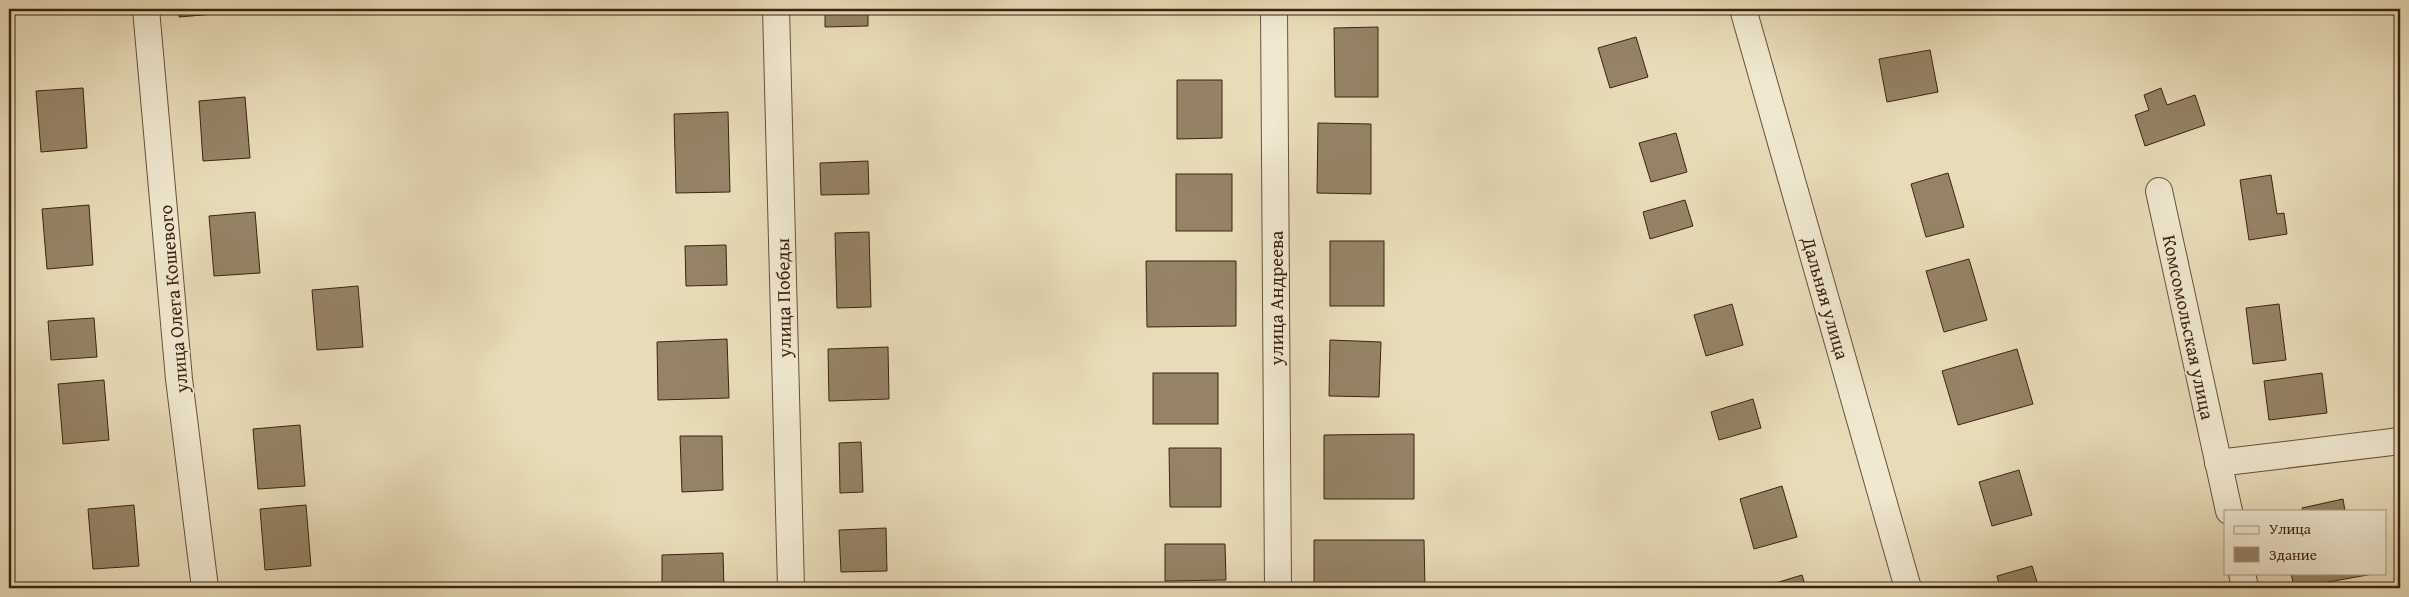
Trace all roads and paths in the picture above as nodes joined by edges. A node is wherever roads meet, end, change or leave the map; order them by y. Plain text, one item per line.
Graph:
1 (146, 9) edge
2 (776, 9) edge
3 (1274, 9) edge
4 (1743, 9) edge
5 (2159, 191) dead end
6 (2400, 441) edge
7 (2218, 463) junction
8 (2229, 510) edge
9 (2242, 574) edge
10 (205, 588) edge
11 (791, 588) edge
12 (1278, 588) edge
13 (1908, 588) edge
14 (2245, 588) edge

1 - 10 street, улица Олега Кошевого
2 - 11 street, улица Победы
3 - 12 street, улица Андреева
4 - 13 street, Дальняя улица
5 - 7 street, Комсомольская улица
6 - 7 street
7 - 8 street, Комсомольская улица
9 - 14 street

